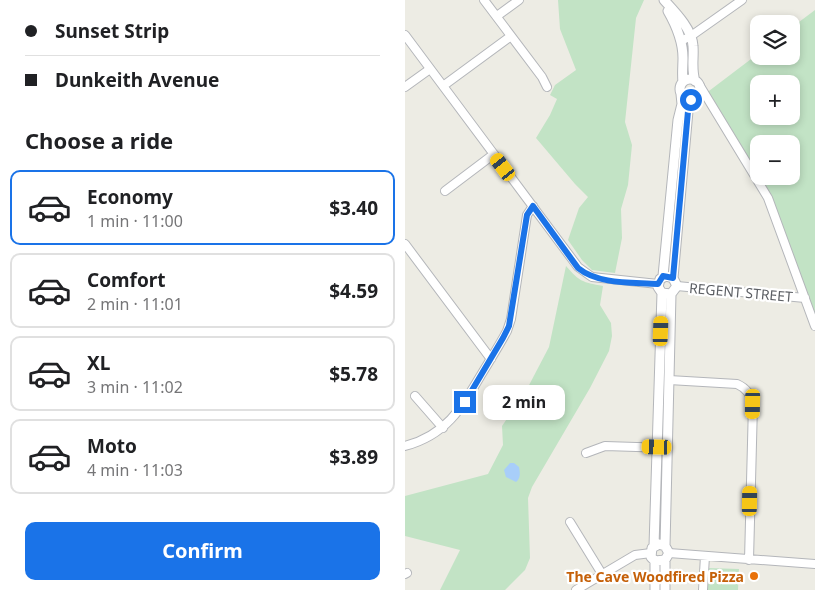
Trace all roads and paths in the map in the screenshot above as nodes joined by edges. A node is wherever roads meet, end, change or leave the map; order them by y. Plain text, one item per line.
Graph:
1 (484, 0) edge
2 (519, 0) edge
3 (663, 0) edge
4 (742, 0) edge
5 (497, 16) junction
6 (405, 35) edge
7 (511, 36) junction
8 (691, 36) junction
9 (681, 41) junction
10 (430, 68) junction
11 (683, 82) junction
12 (698, 84) junction
13 (443, 86) junction
14 (405, 87) edge
15 (547, 87) dead end
16 (681, 94) junction
17 (695, 98) junction
18 (712, 106) junction
19 (494, 154) junction
20 (445, 191) dead end
21 (533, 206) junction
22 (405, 244) edge
23 (667, 285) junction
24 (805, 298) junction
25 (815, 326) edge
26 (491, 359) junction
27 (669, 380) junction
28 (415, 396) dead end
29 (443, 428) junction
30 (405, 446) edge
31 (657, 447) junction
32 (667, 448) junction
33 (586, 453) dead end
34 (570, 522) dead end
35 (660, 553) junction
36 (705, 556) junction
37 (749, 560) junction
38 (815, 564) edge
39 (602, 574) junction
40 (576, 590) edge
41 (655, 590) edge
42 (665, 590) edge
43 (703, 590) edge

1 - 5 street
2 - 5 street
3 - 8 street
3 - 9 street
4 - 8 street
5 - 7 street
6 - 10 street, REGENT STREET
7 - 13 street
7 - 15 street
8 - 9 street
8 - 12 street
9 - 11 street
10 - 13 street, REGENT STREET
10 - 14 street
11 - 12 street
11 - 16 street
12 - 17 street
12 - 18 street
13 - 19 street, REGENT STREET
16 - 17 street
16 - 23 street
17 - 18 street
17 - 23 street
18 - 24 street
19 - 20 street
19 - 21 street, REGENT STREET
21 - 23 street, REGENT STREET
21 - 26 street
22 - 26 street
23 - 24 street, REGENT STREET
23 - 27 street
23 - 31 street
24 - 25 street
26 - 29 street
27 - 32 street
27 - 37 street
28 - 29 street
29 - 30 street
31 - 32 street
31 - 33 street
31 - 35 street
32 - 35 street
34 - 39 street
35 - 36 street
35 - 39 street
35 - 41 street
35 - 42 street
36 - 37 street
36 - 43 street
37 - 38 street
39 - 40 street

